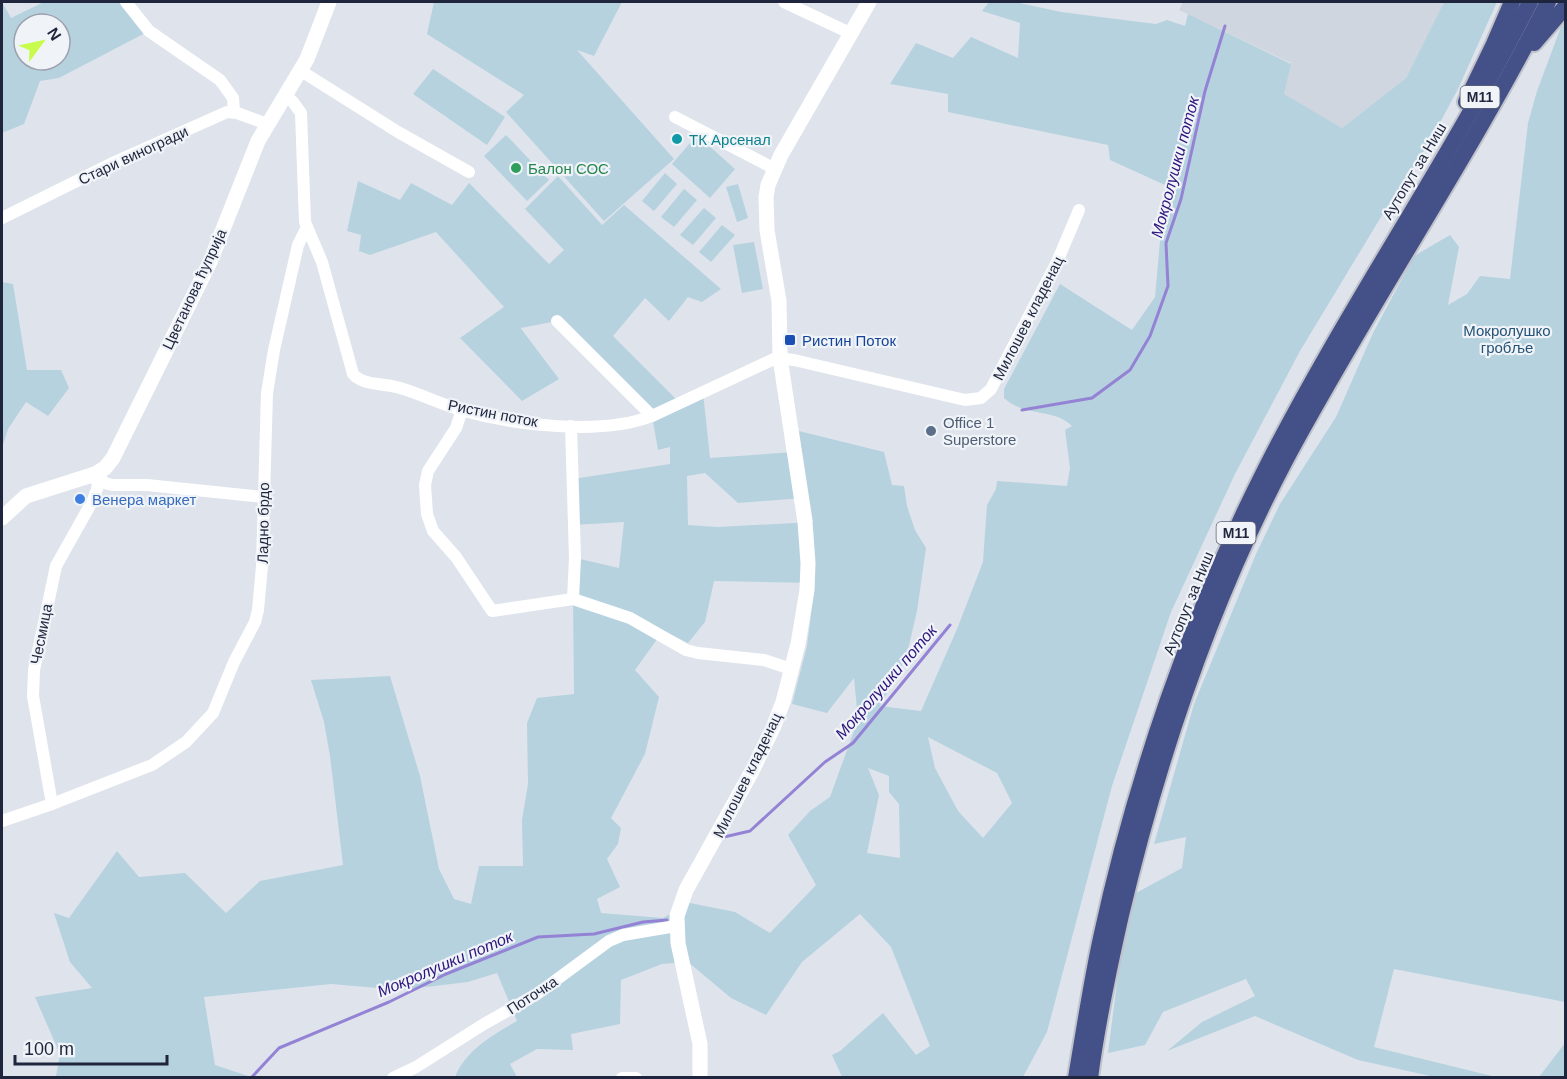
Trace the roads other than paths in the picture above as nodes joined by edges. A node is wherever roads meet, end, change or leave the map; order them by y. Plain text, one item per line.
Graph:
1 (126, 2) edge
2 (329, 2) edge
3 (784, 2) edge
4 (869, 2) edge
5 (1512, 2) edge
6 (1530, 2) edge
7 (1548, 2) edge
8 (1566, 6) edge
9 (850, 33) junction
10 (1508, 62) junction
11 (301, 71) junction
12 (285, 95) junction
13 (234, 112) junction
14 (675, 117) dead end
15 (267, 124) junction
16 (1456, 138) junction
17 (775, 169) junction
18 (470, 172) dead end
19 (1079, 210) dead end
20 (2, 218) edge
21 (307, 227) junction
22 (556, 321) dead end
23 (780, 358) junction
24 (462, 410) junction
25 (652, 416) junction
26 (571, 426) junction
27 (96, 474) junction
28 (263, 497) junction
29 (2, 518) edge
30 (573, 599) junction
31 (791, 669) junction
32 (52, 804) junction
33 (2, 821) edge
34 (676, 926) junction
35 (393, 1077) edge
36 (622, 1077) edge
37 (636, 1077) edge
38 (700, 1077) edge
39 (1077, 1077) edge
40 (1090, 1077) edge

1 - 13 street
2 - 11 street, Цветанова ћуприја
3 - 9 street
4 - 9 street, Милошев кладенац
5 - 16 highway
6 - 10 highway, M11
7 - 10 highway, M11
8 - 10 highway
9 - 17 street, Милошев кладенац
10 - 16 highway, Аутопут за Ниш / M11
10 - 40 highway, Аутопут за Ниш / M11
11 - 12 street, Цветанова ћуприја
11 - 18 street
12 - 15 street, Цветанова ћуприја
12 - 21 street, Ладно брдо
13 - 15 street
13 - 20 street, Стари виногради
14 - 17 street
15 - 27 street, Цветанова ћуприја
16 - 39 highway, Аутопут за Ниш / M11
17 - 23 street, Милошев кладенац
19 - 23 street, Милошев кладенац
21 - 24 street, Ристин поток
21 - 28 street, Ладно брдо
22 - 25 street
23 - 25 street, Ристин поток
23 - 31 street, Милошев кладенац
24 - 26 street, Ристин поток
24 - 30 street
25 - 26 street, Ристин поток
26 - 30 street
27 - 28 street
27 - 29 street, Цветанова ћуприја
27 - 32 street, Чесмица
28 - 32 street, Ладно брдо
30 - 31 street
31 - 34 street, Милошев кладенац
32 - 33 street, Ладно брдо
34 - 35 street, Поточка
34 - 38 street, Милошев кладенац
36 - 37 street

